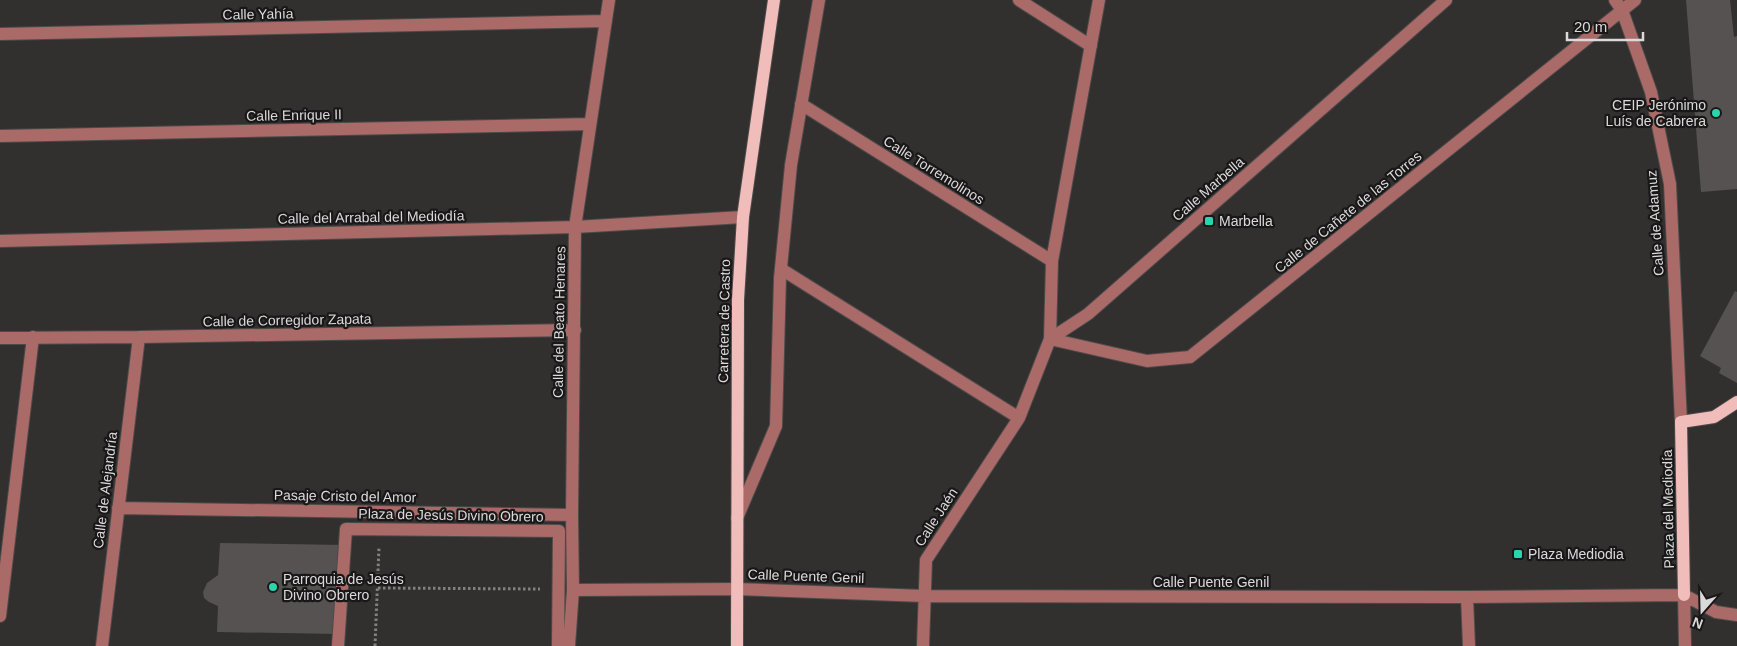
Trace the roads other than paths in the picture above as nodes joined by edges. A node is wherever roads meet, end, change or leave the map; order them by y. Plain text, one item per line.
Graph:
1 (609, 0) edge
2 (774, 0) edge
3 (819, 0) edge
4 (1018, 0) edge
5 (1100, 0) edge
6 (1446, 0) edge
7 (1635, 0) edge
8 (1618, 5) edge
9 (606, 21) junction
10 (0, 34) edge
11 (1091, 46) junction
12 (802, 104) junction
13 (590, 124) junction
14 (0, 136) edge
15 (743, 217) junction
16 (575, 227) junction
17 (0, 241) edge
18 (1052, 261) junction
19 (781, 269) junction
20 (575, 330) junction
21 (33, 337) junction
22 (139, 337) junction
23 (0, 338) edge
24 (1050, 339) junction
25 (1737, 402) edge
26 (1018, 418) junction
27 (1681, 422) junction
28 (118, 508) junction
29 (572, 515) junction
30 (737, 518) junction
31 (737, 589) junction
32 (573, 590) junction
33 (924, 596) junction
34 (1684, 596) junction
35 (1467, 597) junction
36 (1737, 615) edge
37 (0, 616) edge
38 (102, 646) edge
39 (338, 646) edge
40 (558, 646) edge
41 (569, 646) edge
42 (737, 646) edge
43 (924, 646) edge
44 (1470, 646) edge
45 (1685, 646) edge

1 - 9 street, Calle del Beato Henares
2 - 15 main road, Carretera de Castro
3 - 12 street
4 - 11 street
5 - 11 street
6 - 24 street, Calle Marbella
7 - 8 street, Calle de Cañete de las Torres
8 - 24 street, Calle de Cañete de las Torres
8 - 27 street, Calle de Adamuz
9 - 10 street, Calle Yahía
9 - 13 street, Calle del Beato Henares
11 - 18 street
12 - 18 street, Calle Torremolinos
12 - 19 street
13 - 14 street, Calle Enrique II
13 - 16 street, Calle del Beato Henares
15 - 16 street, Calle del Arrabal del Mediodía
15 - 30 main road, Carretera de Castro
16 - 17 street, Calle del Arrabal del Mediodía
16 - 20 street, Calle del Beato Henares
18 - 24 street
19 - 26 street
19 - 30 street
20 - 22 street, Calle de Corregidor Zapata
20 - 29 street, Calle del Beato Henares
21 - 22 street, Calle de Corregidor Zapata
21 - 23 street, Calle de Corregidor Zapata
21 - 37 street
22 - 28 street, Calle de Alejandría
24 - 26 street
25 - 27 main road
26 - 33 street, Calle Jaén
27 - 34 main road, Plaza del Mediodía
28 - 29 street, Pasaje Cristo del Amor
28 - 38 street, Calle de Alejandría
29 - 32 street, Calle del Beato Henares
30 - 31 main road, Carretera de Castro
31 - 32 street
31 - 33 street, Calle Puente Genil
31 - 42 main road, Carretera de Castro
32 - 41 street, Calle del Beato Henares
33 - 35 street, Calle Puente Genil
33 - 43 street, Calle Jaén
34 - 35 street, Calle Puente Genil
34 - 36 street
34 - 45 street
35 - 44 street
39 - 40 street, Plaza de Jesús Divino Obrero

